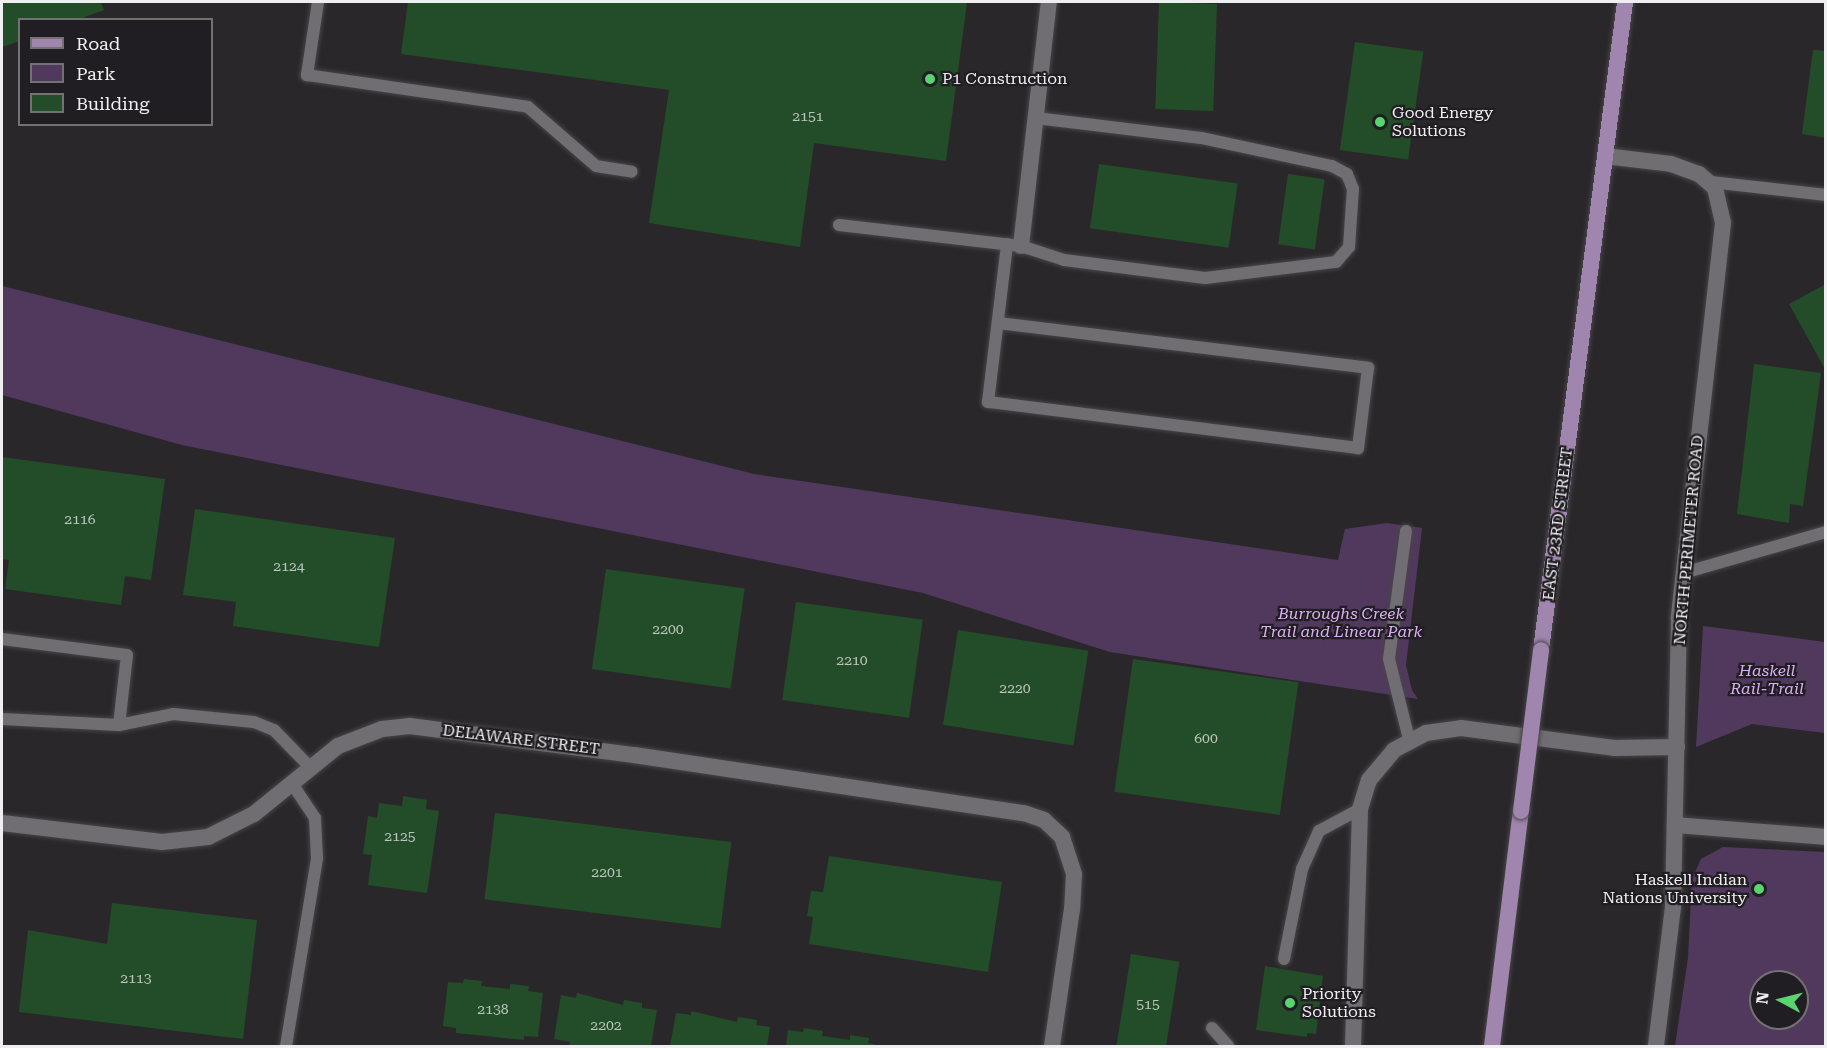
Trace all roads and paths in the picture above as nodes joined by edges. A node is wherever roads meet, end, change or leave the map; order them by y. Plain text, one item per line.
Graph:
1 (318, 2) edge
2 (1049, 2) edge
3 (1625, 2) edge
4 (1036, 118) junction
5 (1605, 156) junction
6 (632, 172) dead end
7 (1711, 182) junction
8 (1826, 195) edge
9 (839, 225) dead end
10 (1014, 245) junction
11 (998, 323) junction
12 (1406, 531) dead end
13 (1826, 532) edge
14 (1683, 573) junction
15 (2, 639) edge
16 (2, 719) edge
17 (119, 725) junction
18 (1409, 739) junction
19 (1677, 747) junction
20 (309, 766) junction
21 (291, 782) junction
22 (1360, 808) junction
23 (2, 823) edge
24 (1675, 825) junction
25 (1826, 837) edge
26 (1284, 959) dead end
27 (1212, 1028) dead end
28 (286, 1047) edge
29 (1052, 1047) edge
30 (1228, 1047) edge
31 (1353, 1047) edge
32 (1492, 1047) edge
33 (1656, 1047) edge

1 - 6 lane
2 - 4 street
3 - 5 main road, EAST 23RD STREET
4 - 10 street
4 - 10 lane
5 - 7 street
5 - 32 main road, EAST 23RD STREET, bridge
7 - 8 lane
7 - 14 street, NORTH PERIMETER ROAD
9 - 10 lane
10 - 11 lane
11 - 11 lane
12 - 18 lane
13 - 14 lane
14 - 19 street, NORTH PERIMETER ROAD
15 - 17 lane
16 - 17 lane
17 - 20 lane
18 - 19 street
18 - 22 street
19 - 24 street, NORTH PERIMETER ROAD
20 - 21 street, DELAWARE STREET
20 - 29 street, DELAWARE STREET
21 - 23 street, DELAWARE STREET
21 - 28 lane
22 - 26 lane
22 - 31 street
24 - 25 street
24 - 33 street, NORTH PERIMETER ROAD
27 - 30 lane

